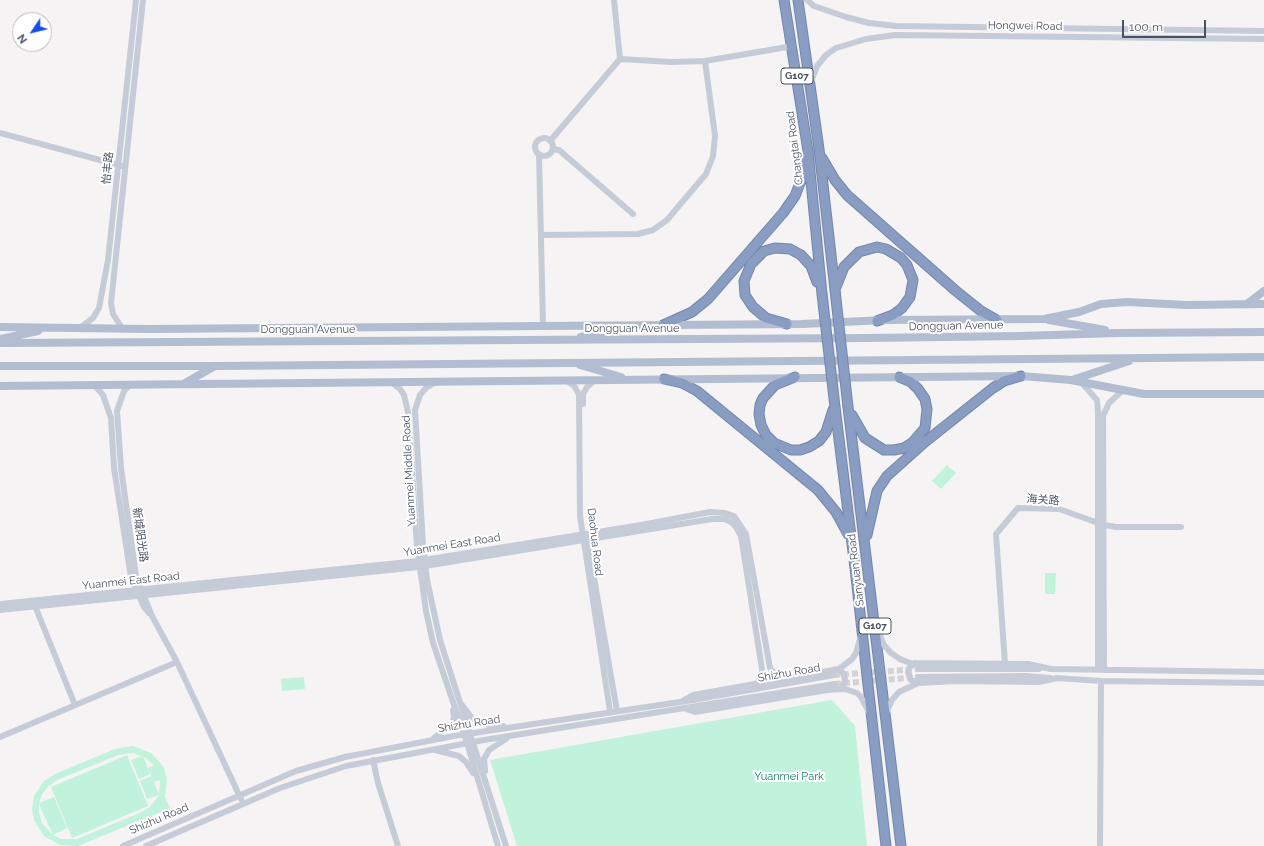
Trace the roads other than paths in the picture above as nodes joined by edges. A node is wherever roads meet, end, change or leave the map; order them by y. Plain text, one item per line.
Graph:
1 (136, 0) edge
2 (143, 0) edge
3 (614, 0) edge
4 (784, 0) edge
5 (798, 0) edge
6 (807, 0) edge
7 (1264, 31) edge
8 (1264, 39) edge
9 (793, 46) junction
10 (620, 59) junction
11 (706, 61) junction
12 (810, 87) junction
13 (0, 133) edge
14 (550, 141) junction
15 (552, 149) junction
16 (818, 149) junction
17 (808, 151) junction
18 (539, 154) junction
19 (119, 165) junction
20 (126, 167) junction
21 (633, 214) dead end
22 (541, 235) junction
23 (835, 290) junction
24 (1264, 291) edge
25 (822, 294) junction
26 (1246, 304) junction
27 (1264, 304) edge
28 (1044, 319) junction
29 (997, 320) junction
30 (877, 321) junction
31 (787, 324) junction
32 (663, 325) junction
33 (542, 326) junction
34 (623, 326) junction
35 (0, 327) edge
36 (55, 328) junction
37 (80, 328) junction
38 (122, 328) junction
39 (1264, 332) edge
40 (1117, 333) junction
41 (0, 339) edge
42 (570, 340) junction
43 (0, 342) edge
44 (1264, 357) edge
45 (1137, 358) junction
46 (572, 362) junction
47 (0, 366) edge
48 (216, 366) junction
49 (1021, 376) junction
50 (795, 377) junction
51 (899, 377) junction
52 (664, 379) junction
53 (564, 380) junction
54 (597, 380) junction
55 (631, 380) junction
56 (1071, 380) junction
57 (390, 382) junction
58 (438, 382) junction
59 (1081, 382) junction
60 (131, 384) junction
61 (184, 384) junction
62 (94, 385) junction
63 (0, 386) edge
64 (1122, 391) junction
65 (1262, 396) edge
66 (834, 407) junction
67 (848, 407) junction
68 (1101, 524) junction
69 (1181, 527) dead end
70 (585, 537) junction
71 (852, 543) junction
72 (865, 544) junction
73 (422, 563) junction
74 (141, 593) junction
75 (0, 604) edge
76 (35, 606) junction
77 (0, 610) edge
78 (875, 625) junction
79 (861, 633) junction
80 (177, 662) junction
81 (915, 663) junction
82 (1005, 664) junction
83 (839, 669) junction
84 (918, 669) tunnel mouth
85 (1051, 669) junction
86 (1101, 670) junction
87 (1264, 672) edge
88 (834, 676) tunnel mouth
89 (779, 679) junction
90 (918, 680) junction
91 (1102, 681) junction
92 (758, 683) junction
93 (1264, 683) edge
94 (837, 686) junction
95 (455, 699) junction
96 (682, 701) junction
97 (74, 705) junction
98 (614, 711) junction
99 (886, 713) junction
100 (871, 716) junction
101 (513, 727) junction
102 (467, 734) junction
103 (515, 736) junction
104 (0, 737) edge
105 (429, 740) junction
106 (470, 742) junction
107 (432, 749) junction
108 (374, 760) junction
109 (486, 781) junction
110 (478, 783) junction
111 (239, 796) junction
112 (243, 804) junction
113 (123, 846) edge
114 (146, 846) edge
115 (398, 846) edge
116 (498, 846) edge
117 (506, 846) edge
118 (886, 846) edge
119 (901, 846) edge
120 (1100, 846) edge

1 - 19 street, 怡丰路
2 - 20 street, 怡丰路
3 - 10 street
4 - 9 highway, Changtai Road / G107
5 - 12 highway, Changtai Road / G107
6 - 7 street, Hongwei Road
8 - 12 street, Hongwei Road
9 - 11 street
9 - 17 highway, Changtai Road / G107
10 - 11 street
10 - 14 street
11 - 22 street
12 - 16 highway, Changtai Road / G107
13 - 19 street
14 - 15 street
14 - 18 street
15 - 18 street
15 - 21 street
16 - 23 highway, Changtai Road / G107
16 - 29 highway
17 - 25 highway, Changtai Road / G107
17 - 32 highway
18 - 22 street
19 - 20 street
19 - 37 street, 怡丰路
20 - 38 street, 怡丰路
22 - 33 street
23 - 30 highway
23 - 67 highway, Sanyuan Road / G107, bridge
24 - 26 main road
25 - 31 highway
25 - 66 highway, Sanyuan Road / G107, bridge
26 - 27 main road
26 - 28 main road
28 - 29 main road
28 - 40 main road
29 - 30 main road
30 - 31 main road
31 - 32 main road
32 - 34 main road
33 - 34 main road
33 - 38 main road
34 - 42 main road
35 - 36 main road
36 - 37 main road
36 - 41 main road
37 - 38 main road
39 - 40 main road, Dongguan Avenue
40 - 42 main road, Dongguan Avenue
42 - 43 main road, Dongguan Avenue
44 - 45 main road
45 - 46 main road
45 - 56 main road
46 - 48 main road
46 - 55 main road
47 - 48 main road
48 - 61 main road
49 - 51 main road
49 - 56 main road
49 - 72 highway
50 - 51 main road
50 - 52 main road
50 - 66 highway
51 - 67 highway
52 - 55 main road
52 - 71 highway
53 - 54 main road
53 - 58 main road
53 - 70 street, Daohua Road
54 - 55 main road
54 - 70 street, Daohua Road
56 - 59 main road
57 - 58 main road
57 - 61 main road
57 - 73 street, Yuanmei Middle Road
58 - 73 street, Yuanmei Middle Road
59 - 64 main road
59 - 68 street
60 - 61 main road
60 - 62 main road
60 - 74 street, 新城阳光路
62 - 63 main road
62 - 74 street, 新城阳光路
64 - 65 main road
64 - 68 street
66 - 71 highway, Sanyuan Road / G107
67 - 72 highway, Sanyuan Road / G107
68 - 69 street, 海关路
68 - 82 street, 海关路
68 - 86 street
70 - 73 street, Yuanmei East Road
70 - 89 street, Yuanmei East Road
70 - 92 street, Yuanmei East Road
70 - 98 street, Daohua Road
71 - 79 highway, Sanyuan Road / G107
72 - 78 highway, Sanyuan Road / G107
73 - 74 street, Yuanmei East Road
73 - 95 street, Yuanmei Middle Road
74 - 75 street, Yuanmei East Road
74 - 76 street, Yuanmei East Road
74 - 80 street, 新城阳光路
76 - 77 street, Yuanmei East Road
76 - 97 street
78 - 81 street
78 - 99 highway, Sanyuan Road / G107
79 - 83 street
79 - 100 highway, Sanyuan Road / G107
80 - 97 street
80 - 111 street, 新城阳光路
81 - 82 street
81 - 90 street
82 - 85 street
83 - 89 street
83 - 94 street
84 - 85 street
85 - 86 street
86 - 87 street
88 - 96 street, Shizhu Road
89 - 92 street
90 - 91 street
90 - 99 street
91 - 93 street
91 - 120 street
92 - 96 street
94 - 100 street
94 - 103 street, Shizhu Road
95 - 101 street
95 - 102 street, Yuanmei Middle Road
95 - 105 street
96 - 98 street, Shizhu Road
97 - 104 street
98 - 101 street, Shizhu Road
99 - 119 highway, Sanyuan Road / G107
100 - 118 highway, Sanyuan Road / G107
101 - 102 street, Shizhu Road
102 - 105 street, Shizhu Road
102 - 106 street, Yuanmei Middle Road
103 - 106 street, Shizhu Road
103 - 109 street
105 - 111 street, Shizhu Road
106 - 107 street, Shizhu Road
106 - 109 street, Yuanmei Middle Road
106 - 110 street, Yuanmei Middle Road
107 - 108 street, Shizhu Road
107 - 110 street
108 - 112 street, Shizhu Road
108 - 115 street
109 - 117 street, Yuanmei Middle Road
110 - 116 street, Yuanmei Middle Road
111 - 112 street, 新城阳光路
111 - 113 street, Shizhu Road
112 - 114 street, Shizhu Road

